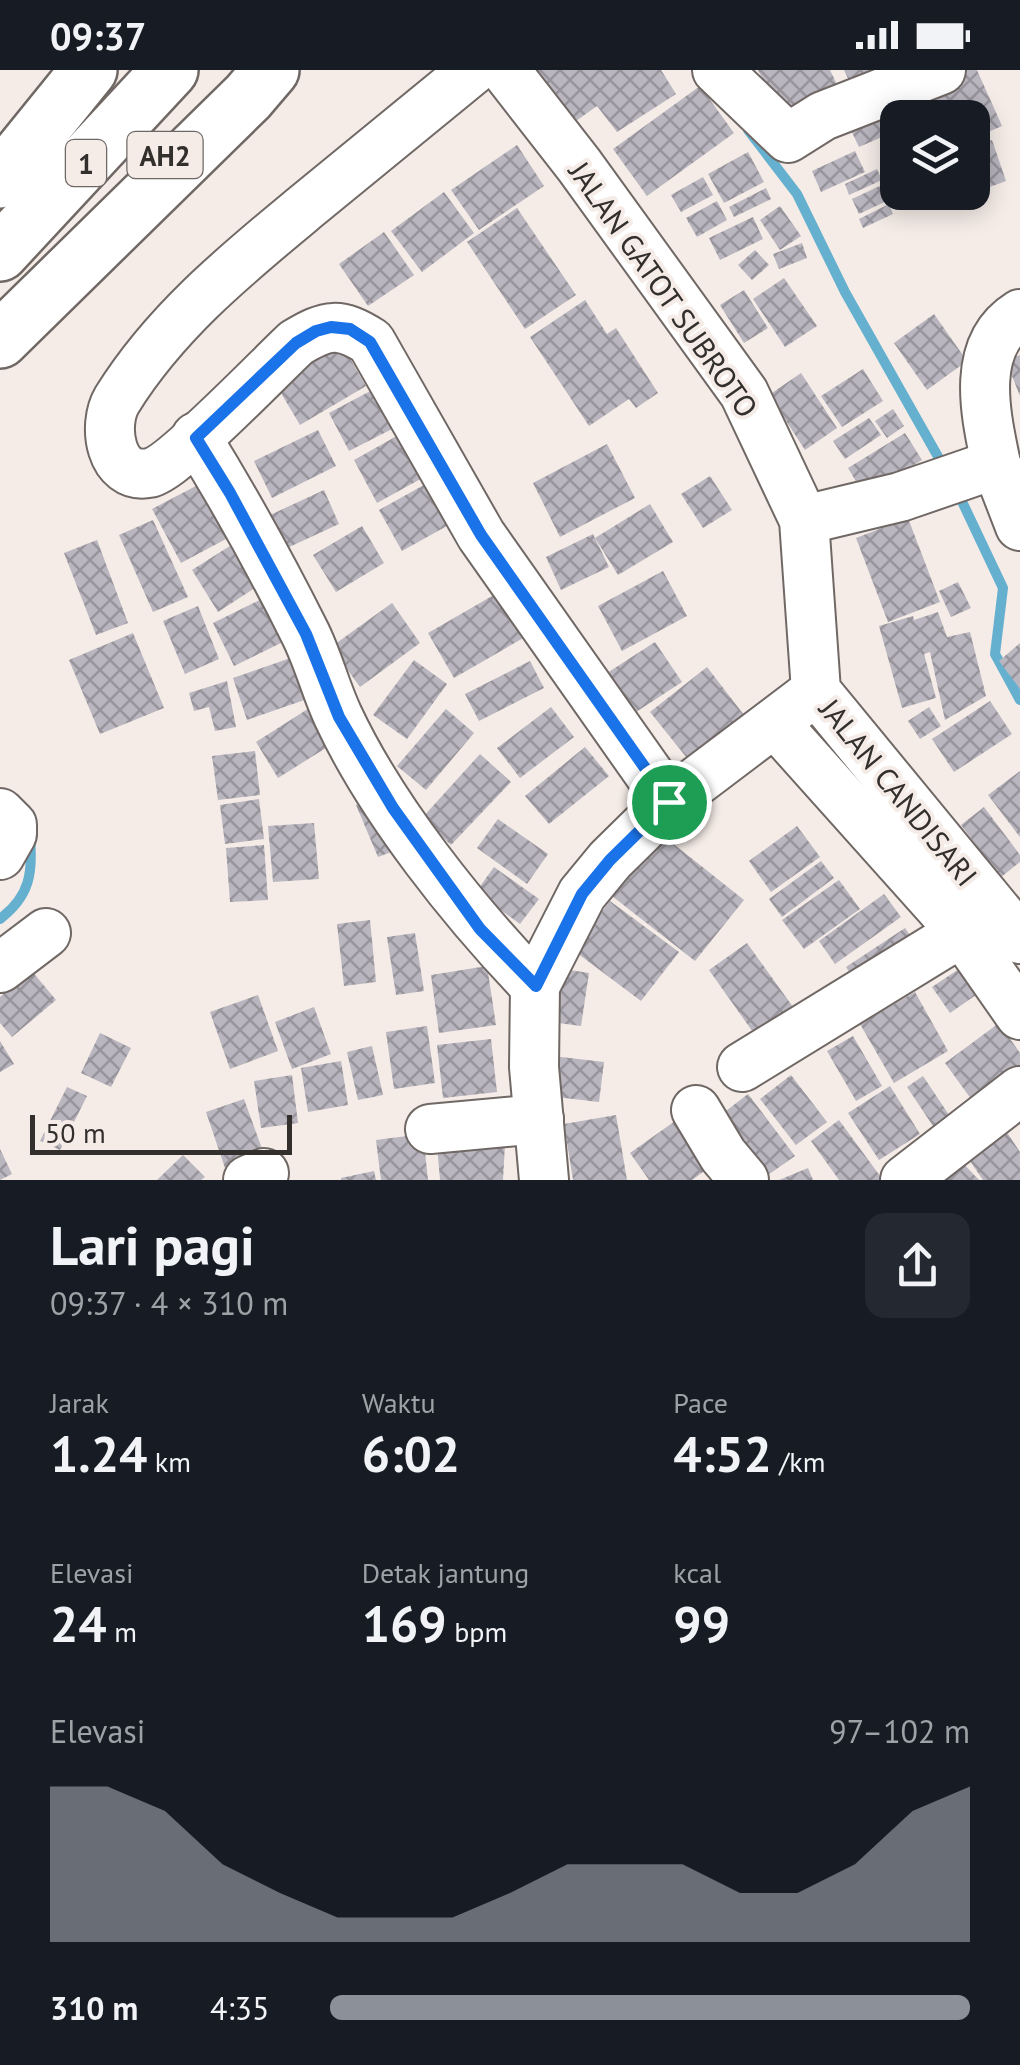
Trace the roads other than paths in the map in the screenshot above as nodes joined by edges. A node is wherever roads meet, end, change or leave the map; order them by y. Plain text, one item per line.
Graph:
1 (89, 70) edge
2 (170, 70) edge
3 (226, 70) edge
4 (271, 70) edge
5 (474, 70) edge
6 (505, 70) edge
7 (718, 70) edge
8 (942, 70) edge
9 (0, 180) edge
10 (104, 239) junction
11 (0, 254) edge
12 (1020, 314) edge
13 (0, 340) edge
14 (196, 438) junction
15 (982, 469) junction
16 (804, 520) junction
17 (1020, 526) edge
18 (816, 691) junction
19 (775, 722) junction
20 (669, 802) junction
21 (0, 813) edge
22 (0, 856) edge
23 (46, 932) dead end
24 (962, 932) junction
25 (1020, 939) edge
26 (0, 968) edge
27 (536, 986) junction
28 (1020, 1015) edge
29 (742, 1067) dead end
30 (1020, 1090) edge
31 (696, 1110) dead end
32 (539, 1119) junction
33 (430, 1129) dead end
34 (544, 1180) edge
35 (744, 1180) edge
36 (905, 1180) edge

1 - 9 highway
2 - 11 highway, 1
3 - 10 highway, AH2
4 - 10 highway, 1
5 - 14 street
6 - 16 street, JALAN GATOT SUBROTO
7 - 8 street
10 - 13 highway, 1
12 - 15 street
14 - 20 street
14 - 27 street
15 - 16 street
15 - 17 street
16 - 18 street, JALAN CANDISARI
18 - 19 street, JALAN CANDISARI
18 - 25 street, JALAN CANDISARI
19 - 20 street, JALAN CANDISARI
19 - 24 street, JALAN CANDISARI
20 - 27 street, JALAN CANDISARI
21 - 22 street
23 - 26 street
24 - 28 street, JALAN CANDISARI
24 - 29 street, JALAN CANDISARI
27 - 32 street, JALAN CANDISARI
30 - 36 street
31 - 35 street
32 - 33 street
32 - 34 street, JALAN CANDISARI

